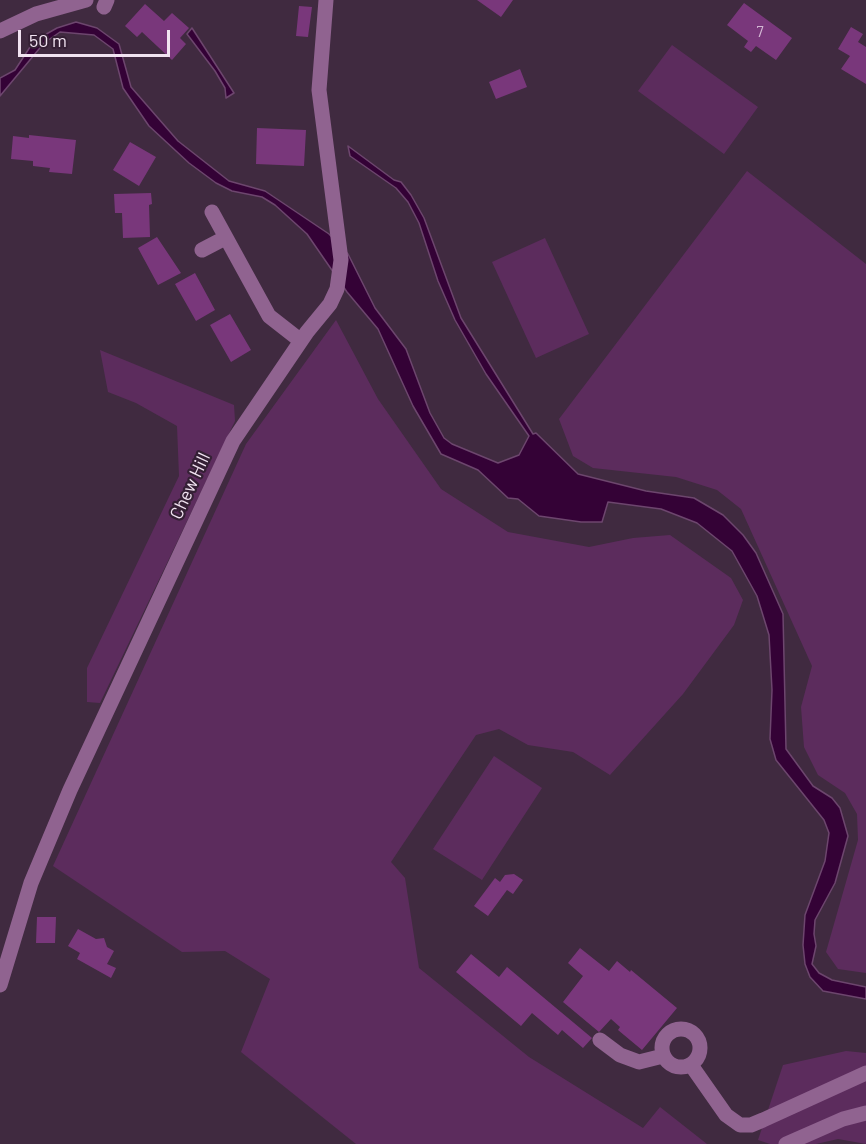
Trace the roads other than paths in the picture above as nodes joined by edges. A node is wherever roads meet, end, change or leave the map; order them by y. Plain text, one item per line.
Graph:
1 (86, 0) edge
2 (326, 0) edge
3 (0, 31) edge
4 (212, 212) dead end
5 (225, 238) junction
6 (202, 250) dead end
7 (301, 342) junction
8 (0, 985) edge
9 (600, 1040) dead end
10 (663, 1056) junction
11 (691, 1065) junction
12 (866, 1073) edge
13 (866, 1113) edge
14 (786, 1144) edge

1 - 3 street
2 - 7 street, Chew Hill
4 - 5 street
5 - 6 street
5 - 7 street
7 - 8 street, Chew Hill
9 - 10 street
10 - 11 street
10 - 11 street
11 - 12 street
13 - 14 street

